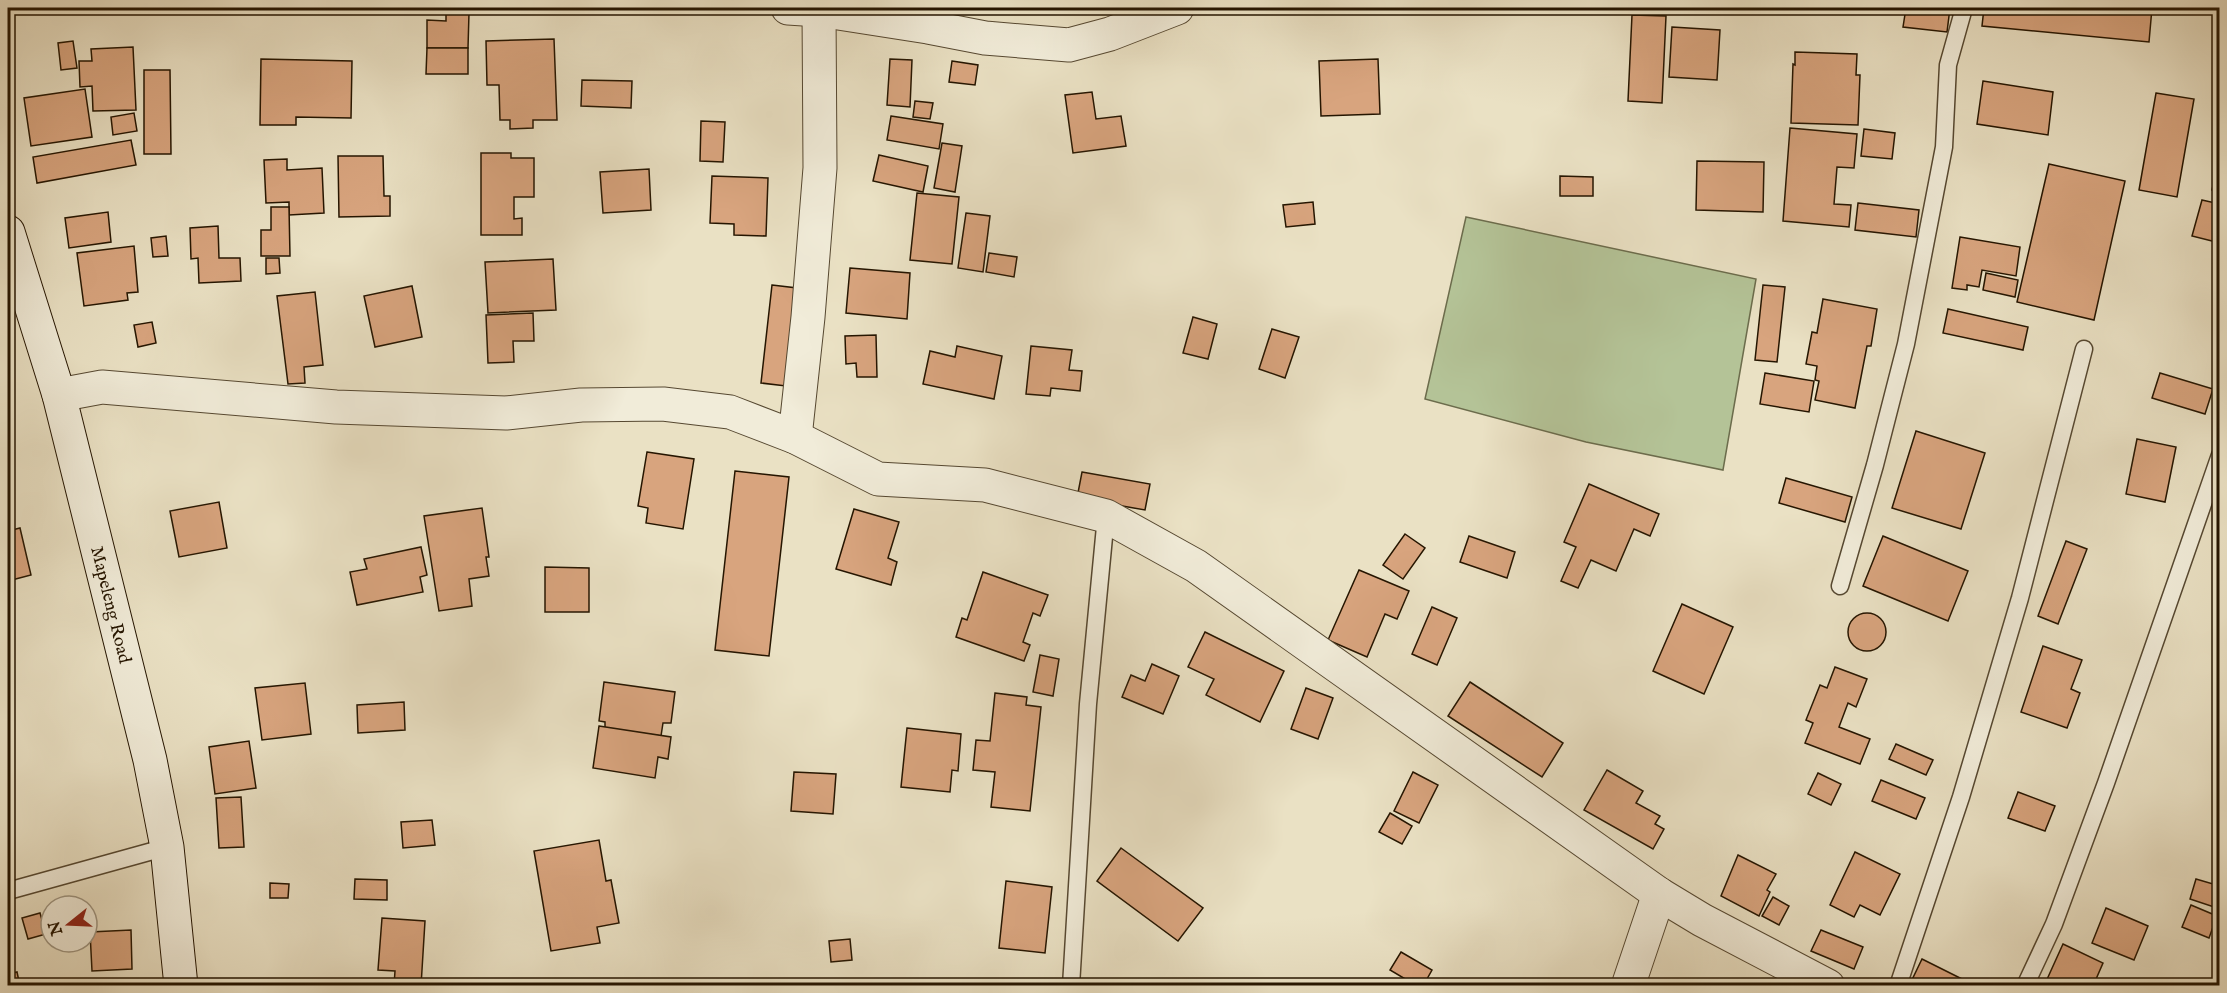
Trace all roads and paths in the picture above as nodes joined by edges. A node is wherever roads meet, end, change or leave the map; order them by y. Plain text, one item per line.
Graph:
1 (1177, 8) edge
2 (1964, 8) edge
3 (804, 9) edge
4 (926, 17) edge
5 (8, 232) edge
6 (2084, 348) dead end
7 (59, 395) junction
8 (795, 437) junction
9 (2220, 455) edge
10 (1106, 516) junction
11 (1840, 586) dead end
12 (167, 848) junction
13 (8, 891) edge
14 (1659, 894) junction
15 (181, 986) edge
16 (1071, 986) edge
17 (1628, 986) edge
18 (1827, 986) edge
19 (1898, 986) edge
20 (2025, 986) edge

1 - 4 street
2 - 11 lane
3 - 4 street
3 - 8 street
5 - 7 street, Mapeleng Road
6 - 19 lane
7 - 8 street
7 - 12 street, Mapeleng Road
8 - 10 street
9 - 20 lane
10 - 14 street
10 - 16 lane
12 - 13 lane
12 - 15 street, Mapeleng Road
14 - 17 street
14 - 18 street

